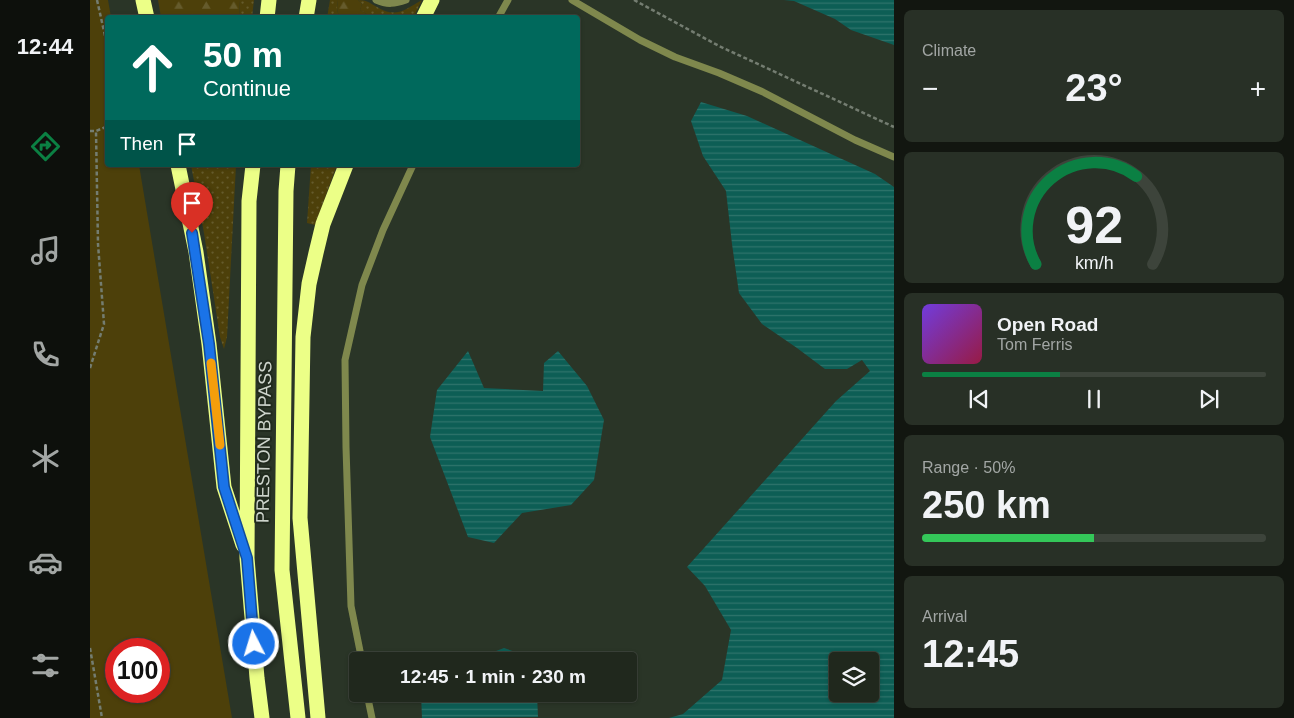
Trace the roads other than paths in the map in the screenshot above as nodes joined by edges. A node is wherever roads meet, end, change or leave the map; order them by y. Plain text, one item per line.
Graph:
1 (143, 0) edge
2 (268, 0) edge
3 (309, 0) edge
4 (376, 0) edge
5 (406, 0) edge
6 (432, 0) edge
7 (508, 0) edge
8 (572, 0) edge
9 (146, 15) edge
10 (267, 15) edge
11 (306, 15) edge
12 (424, 15) edge
13 (500, 15) edge
14 (894, 157) edge
15 (178, 167) edge
16 (253, 167) edge
17 (288, 167) edge
18 (345, 167) edge
19 (412, 167) edge
20 (247, 558) junction
21 (360, 652) edge
22 (369, 702) edge
23 (262, 718) edge
24 (298, 718) edge
25 (318, 718) edge
26 (372, 718) edge

1 - 9 highway
2 - 10 highway
3 - 11 highway
4 - 5 lane
6 - 12 highway
7 - 13 lane
8 - 14 lane
15 - 20 highway
16 - 20 highway, PRESTON BYPASS
17 - 24 highway, PRESTON BYPASS
18 - 25 highway
19 - 21 lane
20 - 23 highway, PRESTON BYPASS
22 - 26 lane

